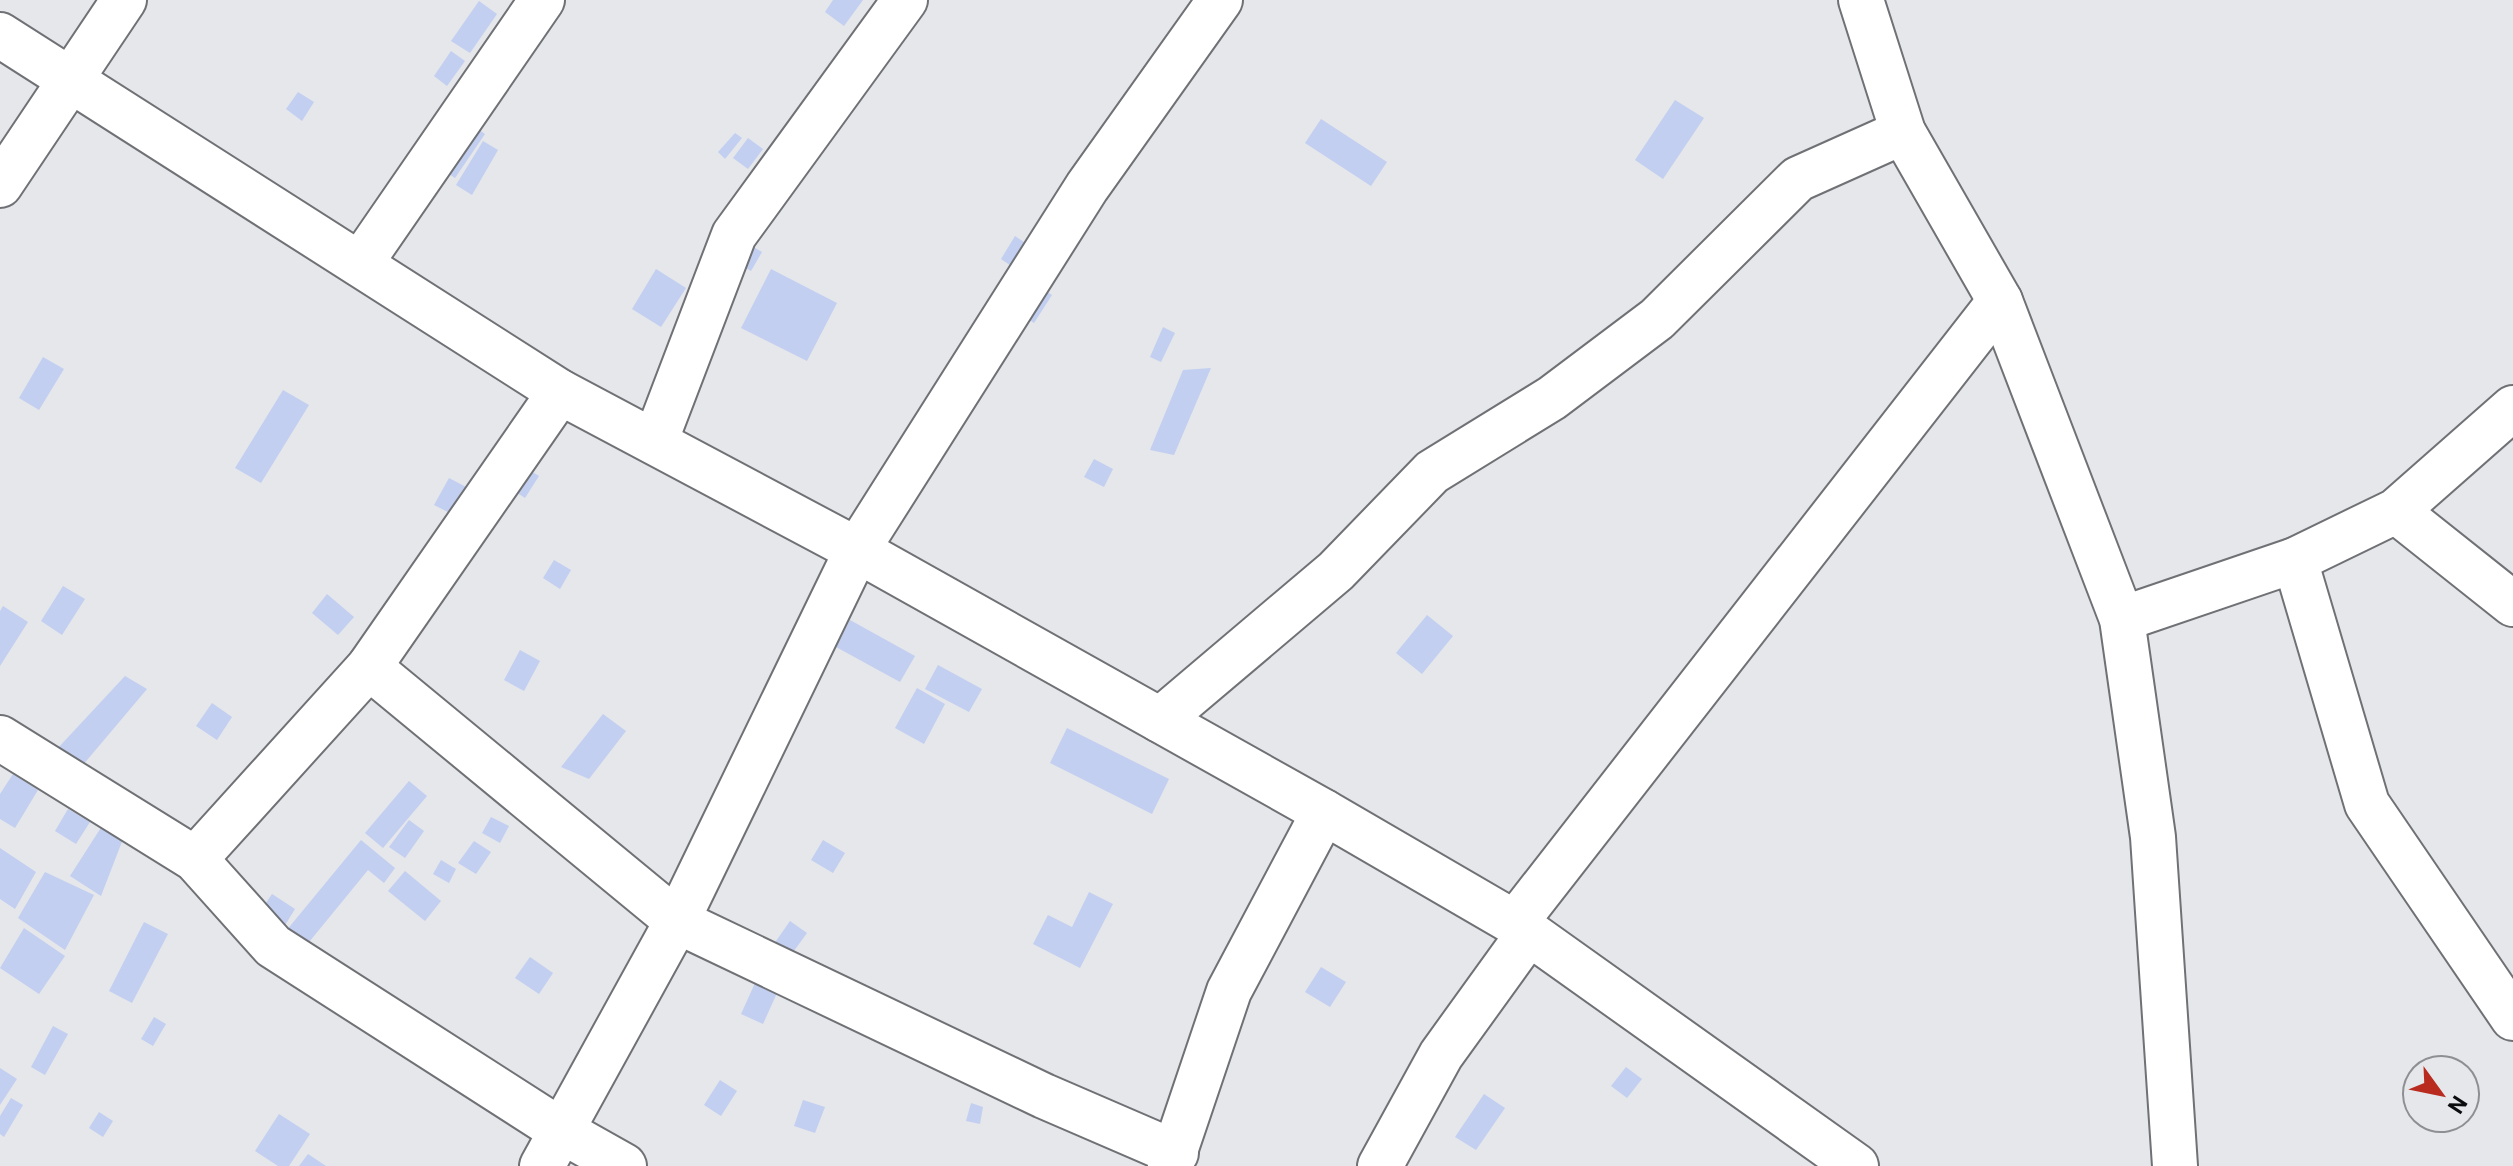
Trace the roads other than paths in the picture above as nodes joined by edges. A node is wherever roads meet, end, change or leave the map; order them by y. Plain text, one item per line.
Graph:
1 (124, 0) edge
2 (542, 0) edge
3 (905, 0) edge
4 (1861, 0) edge
5 (1211, 3) edge
6 (0, 35) edge
7 (69, 79) junction
8 (1903, 132) junction
9 (0, 185) edge
10 (360, 264) junction
11 (2000, 301) junction
12 (560, 392) junction
13 (2513, 408) edge
14 (655, 442) junction
15 (2396, 511) junction
16 (857, 550) junction
17 (2295, 560) junction
18 (2513, 604) edge
19 (2122, 619) junction
20 (369, 667) junction
21 (1160, 720) junction
22 (0, 738) edge
23 (1324, 812) junction
24 (195, 859) junction
25 (677, 921) junction
26 (1522, 928) junction
27 (2513, 1018) edge
28 (551, 1148) edge
29 (1173, 1159) edge
30 (624, 1166) edge
31 (1380, 1166) edge
32 (1856, 1166) edge
33 (2175, 1166) edge

1 - 7 street
2 - 10 street
3 - 14 street
4 - 8 street
5 - 16 street
6 - 7 street
7 - 9 street
7 - 10 street
8 - 11 street
8 - 21 street
10 - 12 street
11 - 19 street
11 - 26 street
12 - 14 street
12 - 20 street
13 - 15 street
14 - 16 street
15 - 17 street
15 - 18 street
16 - 21 street
16 - 25 street
17 - 19 street
17 - 27 street
19 - 33 street
20 - 24 street
20 - 25 street
21 - 23 street
22 - 24 street
23 - 26 street
23 - 29 street
24 - 28 street
25 - 28 street
25 - 29 street
26 - 31 street
26 - 32 street
28 - 30 street

